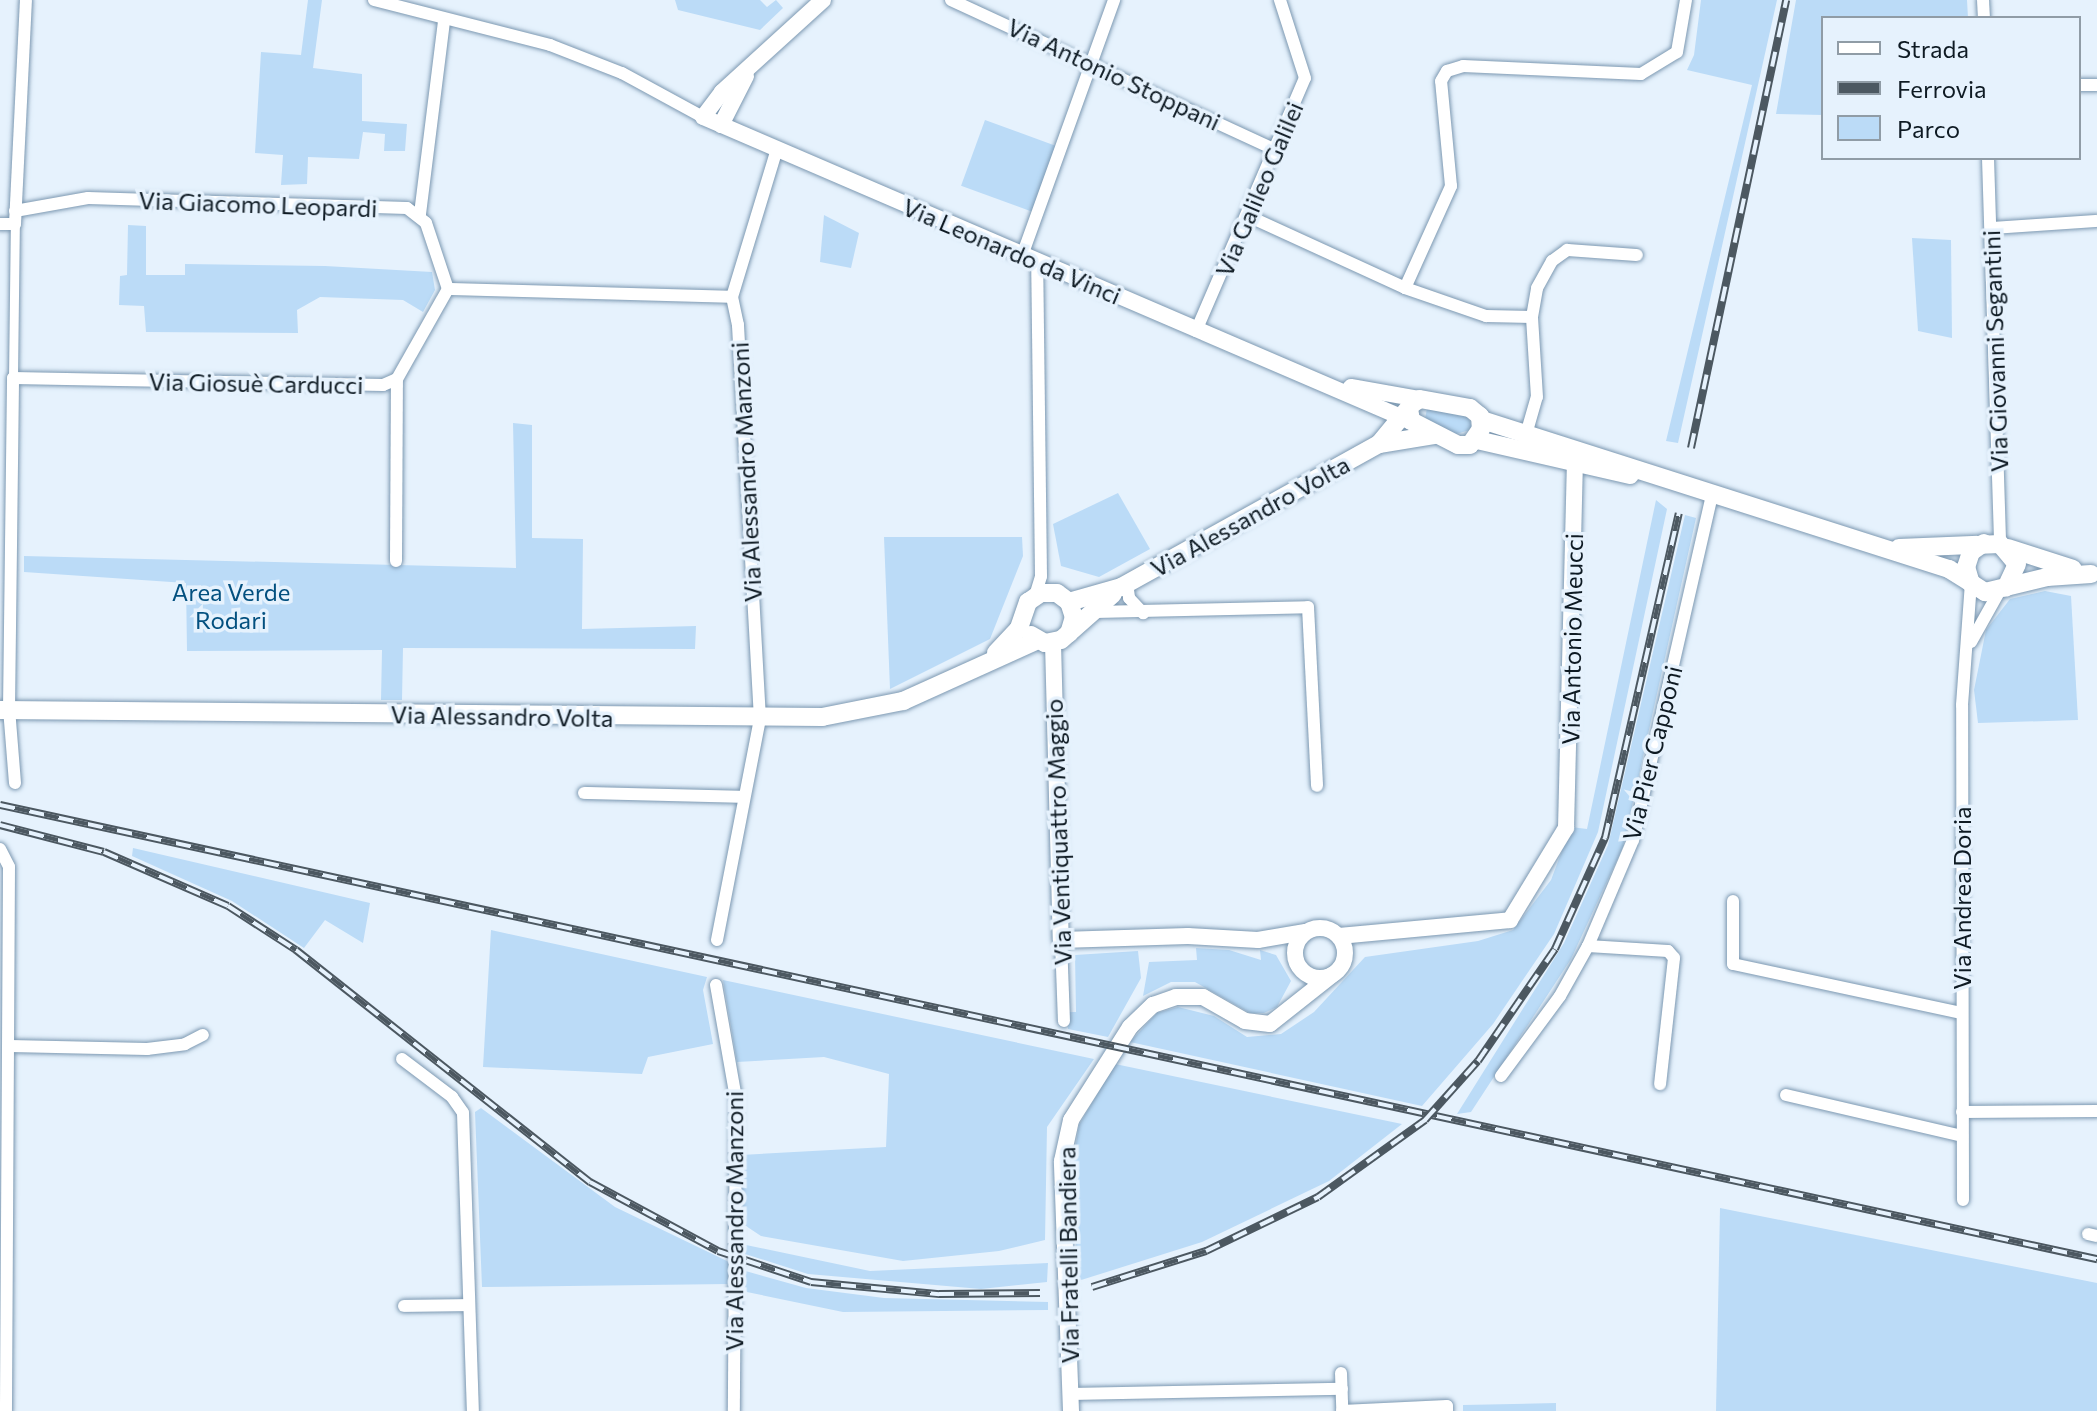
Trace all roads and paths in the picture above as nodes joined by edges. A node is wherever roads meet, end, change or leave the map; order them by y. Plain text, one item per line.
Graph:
1 (26, 0) edge
2 (374, 0) edge
3 (823, 0) edge
4 (951, 0) edge
5 (1114, 0) edge
6 (1280, 0) edge
7 (1686, 0) edge
8 (444, 20) junction
9 (1093, 64) junction
10 (746, 75) junction
11 (703, 117) junction
12 (721, 125) junction
13 (1276, 150) junction
14 (776, 152) junction
15 (1988, 160) edge
16 (420, 214) junction
17 (1248, 216) junction
18 (15, 218) junction
19 (2097, 221) edge
20 (0, 224) edge
21 (1991, 228) junction
22 (1637, 255) dead end
23 (1030, 256) junction
24 (1405, 288) junction
25 (448, 289) junction
26 (732, 297) junction
27 (1532, 317) junction
28 (1196, 331) junction
29 (0, 360) edge
30 (13, 360) junction
31 (13, 378) junction
32 (397, 379) junction
33 (1322, 382) junction
34 (1410, 412) junction
35 (1482, 420) junction
36 (1527, 431) junction
37 (1435, 435) junction
38 (1477, 440) junction
39 (1379, 444) junction
40 (1520, 450) junction
41 (1575, 463) junction
42 (6, 480) edge
43 (1708, 492) junction
44 (1857, 540) junction
45 (1997, 545) junction
46 (396, 561) dead end
47 (2094, 574) edge
48 (1971, 583) junction
49 (1124, 585) junction
50 (2002, 590) junction
51 (1035, 596) junction
52 (1069, 602) junction
53 (1095, 612) junction
54 (1143, 613) junction
55 (1023, 619) junction
56 (1069, 633) junction
57 (1045, 642) junction
58 (1964, 660) junction
59 (984, 663) junction
60 (4, 710) edge
61 (760, 719) junction
62 (15, 783) dead end
63 (1317, 786) dead end
64 (584, 793) dead end
65 (743, 797) junction
66 (2, 850) edge
67 (1733, 901) dead end
68 (1305, 932) junction
69 (1339, 936) junction
70 (717, 940) dead end
71 (1061, 940) junction
72 (1258, 940) junction
73 (1588, 946) junction
74 (1297, 962) junction
75 (1332, 975) junction
76 (716, 985) dead end
77 (1301, 1000) junction
78 (1962, 1013) junction
79 (1064, 1021) dead end
80 (203, 1035) dead end
81 (10, 1046) junction
82 (402, 1059) dead end
83 (5, 1062) edge
84 (1501, 1076) dead end
85 (1660, 1084) dead end
86 (1786, 1095) dead end
87 (2097, 1111) edge
88 (1962, 1112) junction
89 (1962, 1136) junction
90 (1963, 1200) dead end
91 (468, 1305) junction
92 (404, 1306) dead end
93 (1341, 1373) dead end
94 (1342, 1389) junction
95 (1071, 1402) edge
96 (6, 1411) edge
97 (473, 1411) edge
98 (734, 1411) edge
99 (1342, 1411) edge
100 (1447, 1411) edge

1 - 18 street
2 - 8 street
3 - 10 street
4 - 9 street, Via Antonio Stoppani
5 - 9 street
6 - 13 street, Via Galileo Galilei
7 - 24 street
8 - 11 street
8 - 16 street
9 - 13 street, Via Antonio Stoppani
9 - 23 street
10 - 11 street
10 - 12 street
11 - 12 street, Via Leonardo da Vinci
12 - 14 street, Via Leonardo da Vinci
13 - 17 street, Via Galileo Galilei
14 - 23 street, Via Leonardo da Vinci
14 - 26 street, Via Alessandro Manzoni
15 - 21 street, Via Giovanni Segantini
16 - 18 street, Via Giacomo Leopardi
16 - 25 street
17 - 24 street
17 - 28 street, Via Galileo Galilei
18 - 20 street, Via Giacomo Leopardi
18 - 30 street
19 - 21 street
21 - 45 street, Via Giovanni Segantini
22 - 27 street
23 - 28 street, Via Leonardo da Vinci
23 - 51 street
24 - 27 street
25 - 26 street
25 - 32 street, Via Giosuè Carducci
26 - 61 street, Via Alessandro Manzoni
27 - 36 street
28 - 33 street, Via Leonardo da Vinci
29 - 30 street
30 - 31 street
31 - 32 street, Via Giosuè Carducci
31 - 42 street
32 - 46 street
33 - 34 street, Via Leonardo da Vinci
33 - 34 street, Via Leonardo da Vinci
34 - 35 main road
34 - 37 main road
34 - 39 main road, Via Alessandro Volta
35 - 36 main road
35 - 38 main road
36 - 40 main road
36 - 43 main road
37 - 38 main road
37 - 39 main road, Via Alessandro Volta
38 - 40 main road
39 - 49 main road, Via Alessandro Volta
40 - 41 main road
41 - 43 main road
41 - 69 street, Via Antonio Meucci
42 - 60 street
43 - 44 main road
43 - 73 street, Via Pier Capponi
44 - 45 main road
44 - 48 main road
45 - 47 main road
45 - 48 main road
45 - 50 main road
47 - 50 main road
48 - 50 main road
48 - 58 street, Via Andrea Doria
49 - 52 main road, Via Alessandro Volta
49 - 53 main road, Via Alessandro Volta
49 - 54 street
50 - 58 street, Via Andrea Doria
51 - 52 main road, Via Alessandro Volta
51 - 55 main road, Via Alessandro Volta
52 - 56 main road
53 - 54 street
53 - 56 main road, Via Alessandro Volta
54 - 63 street
55 - 57 main road
55 - 59 main road, Via Alessandro Volta
56 - 57 main road, Via Alessandro Volta
57 - 59 main road, Via Alessandro Volta
57 - 71 street, Via Ventiquattro Maggio
58 - 78 street, Via Andrea Doria
59 - 61 main road, Via Alessandro Volta
60 - 61 main road, Via Alessandro Volta
60 - 62 street
61 - 65 street, Via Alessandro Manzoni
64 - 65 street
65 - 70 street, Via Alessandro Manzoni
66 - 81 street
67 - 78 street
68 - 69 street
68 - 72 street
68 - 74 street
69 - 75 street
71 - 72 street
71 - 79 street, Via Ventiquattro Maggio
72 - 74 street
73 - 84 street, Via Pier Capponi
73 - 85 street
74 - 75 street
74 - 77 street
75 - 77 street, Via Fratelli Bandiera
76 - 98 street, Via Alessandro Manzoni
77 - 95 street, Via Fratelli Bandiera
78 - 88 street, Via Andrea Doria
80 - 81 street
81 - 83 street
82 - 91 street
83 - 96 street
86 - 89 street
87 - 88 street
88 - 89 street, Via Andrea Doria
89 - 90 street, Via Andrea Doria
91 - 92 street
91 - 97 street
93 - 94 street
94 - 95 street
94 - 99 street
99 - 100 street

